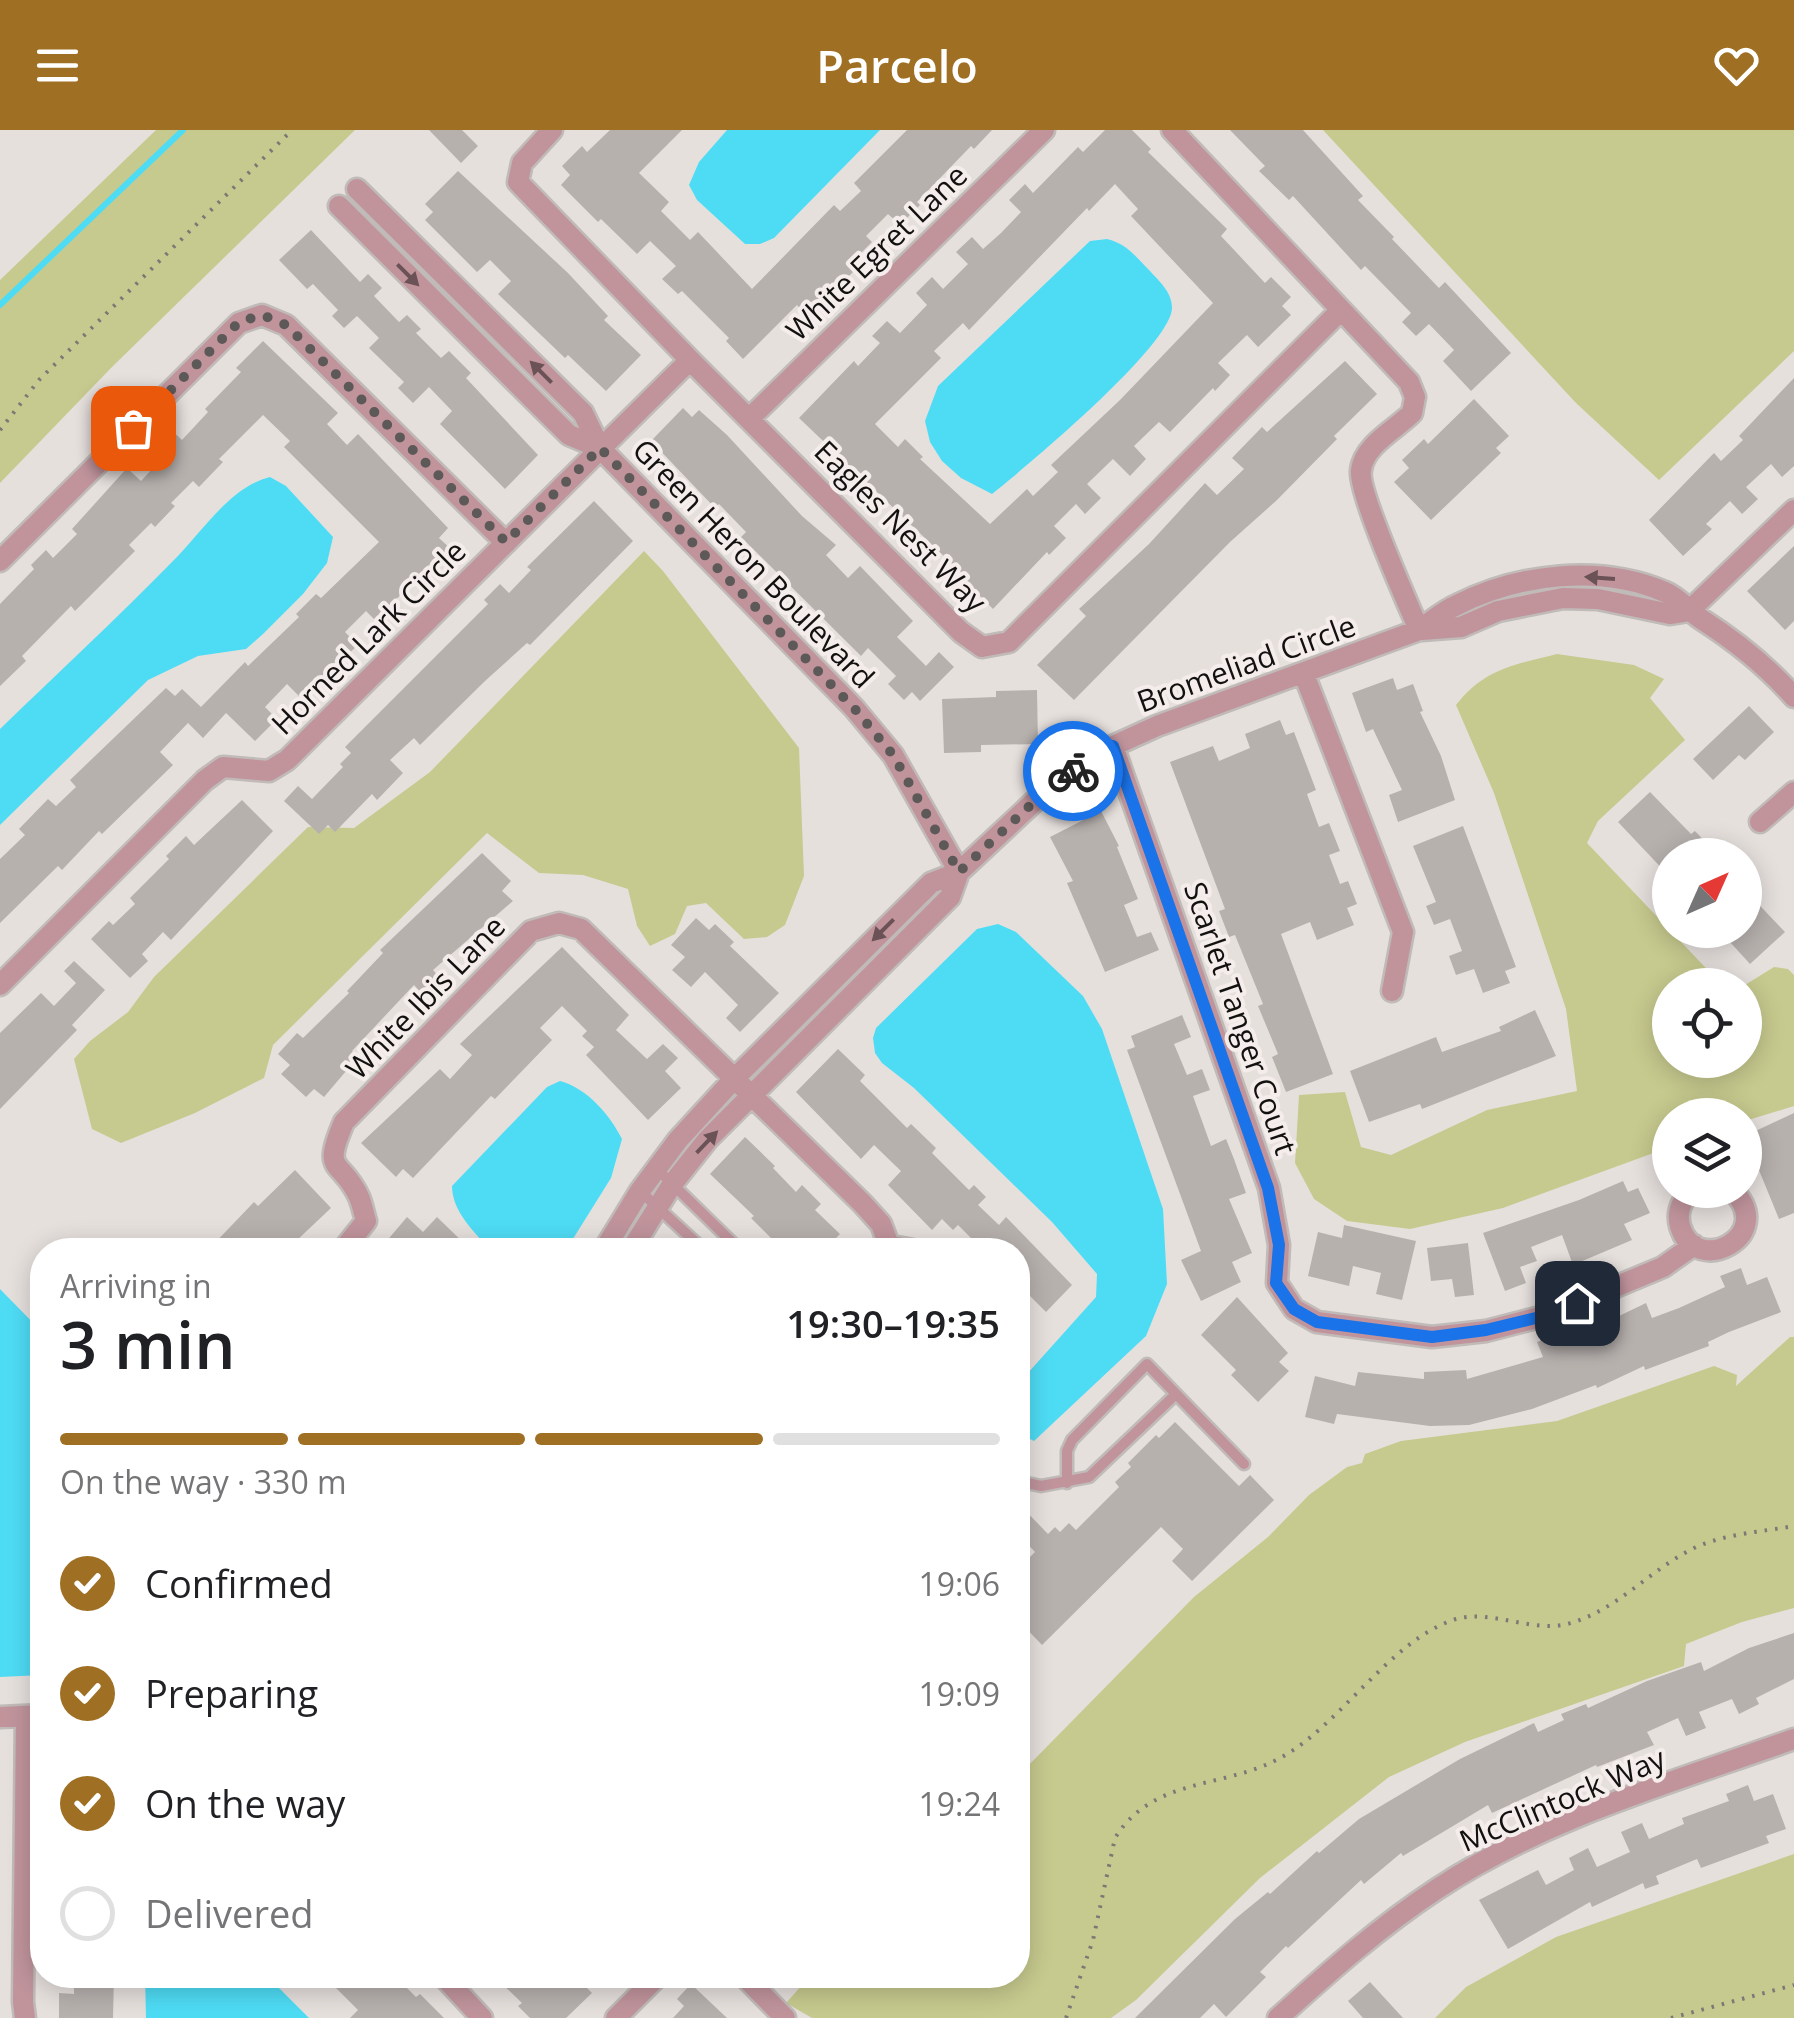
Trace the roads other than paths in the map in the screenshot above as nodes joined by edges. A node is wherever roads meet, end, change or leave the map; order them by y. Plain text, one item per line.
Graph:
1 (552, 130) edge
2 (1044, 130) edge
3 (1172, 130) edge
4 (356, 189) dead end
5 (339, 206) dead end
6 (396, 228) junction
7 (378, 244) junction
8 (1340, 310) junction
9 (690, 360) junction
10 (750, 418) junction
11 (600, 448) junction
12 (1794, 510) edge
13 (506, 542) junction
14 (0, 561) edge
15 (1688, 611) junction
16 (1419, 630) junction
17 (1304, 674) junction
18 (1794, 697) edge
19 (1113, 746) junction
20 (1794, 792) edge
21 (1760, 822) dead end
22 (959, 872) junction
23 (0, 985) edge
24 (1392, 992) dead end
25 (733, 1080) junction
26 (752, 1098) junction
27 (656, 1168) junction
28 (673, 1183) junction
29 (640, 1191) junction
30 (658, 1205) junction
31 (1681, 1208) edge
32 (1745, 1208) edge
33 (353, 1238) edge
34 (611, 1238) edge
35 (638, 1238) edge
36 (692, 1238) edge
37 (728, 1238) edge
38 (885, 1238) edge
39 (1694, 1245) junction
40 (1176, 1394) junction
41 (1244, 1464) dead end
42 (1067, 1483) junction
43 (1030, 1484) edge
44 (30, 1716) edge
45 (0, 1717) edge
46 (1794, 1739) edge
47 (30, 1811) edge
48 (454, 1988) edge
49 (646, 1988) edge
50 (756, 1988) edge
51 (25, 2018) edge
52 (482, 2018) edge
53 (616, 2018) edge
54 (786, 2018) edge
55 (1278, 2018) edge

1 - 9 street, Eagles Nest Way
2 - 10 street, White Egret Lane
3 - 8 street
4 - 6 street, Green Heron Boulevard
5 - 7 street, Green Heron Boulevard
6 - 7 street
11 -> 6 street, Green Heron Boulevard
7 -> 11 street, Green Heron Boulevard
8 - 10 street, Eagles Nest Way
8 - 16 street
9 - 10 street, Eagles Nest Way
9 - 11 street, Horned Lark Circle
11 - 13 street, Horned Lark Circle
11 - 22 street, Green Heron Boulevard
12 - 15 street
13 - 14 street, Horned Lark Circle
13 - 23 street, Horned Lark Circle
15 - 16 street, Bromeliad Circle
15 - 18 street, Bromeliad Circle
16 - 17 street, Bromeliad Circle
17 - 19 street, Bromeliad Circle
17 - 24 street
19 - 22 street, Bromeliad Circle
19 - 39 street, Scarlet Tanger Court
20 - 21 street
22 -> 25 street, Bromeliad Circle
22 - 26 street, Bromeliad Circle
25 - 26 street, White Ibis Lane
25 - 27 street, Bromeliad Circle
25 - 33 street, White Ibis Lane
28 -> 26 street, Bromeliad Circle
26 - 38 street, White Ibis Lane
27 - 28 lane
27 - 29 street, Bromeliad Circle
28 - 30 street, Bromeliad Circle
28 - 37 lane
29 - 30 lane
29 - 34 street, Bromeliad Circle
30 - 35 street, Bromeliad Circle
30 - 36 lane
31 - 39 street
32 - 39 street, Scarlet Tanger Court
40 - 41 lane
40 - 42 lane
40 - 42 lane
42 - 43 lane
44 - 45 street
46 - 55 street, McClintock Way
47 - 51 street
48 - 52 street
49 - 53 street
50 - 54 street

